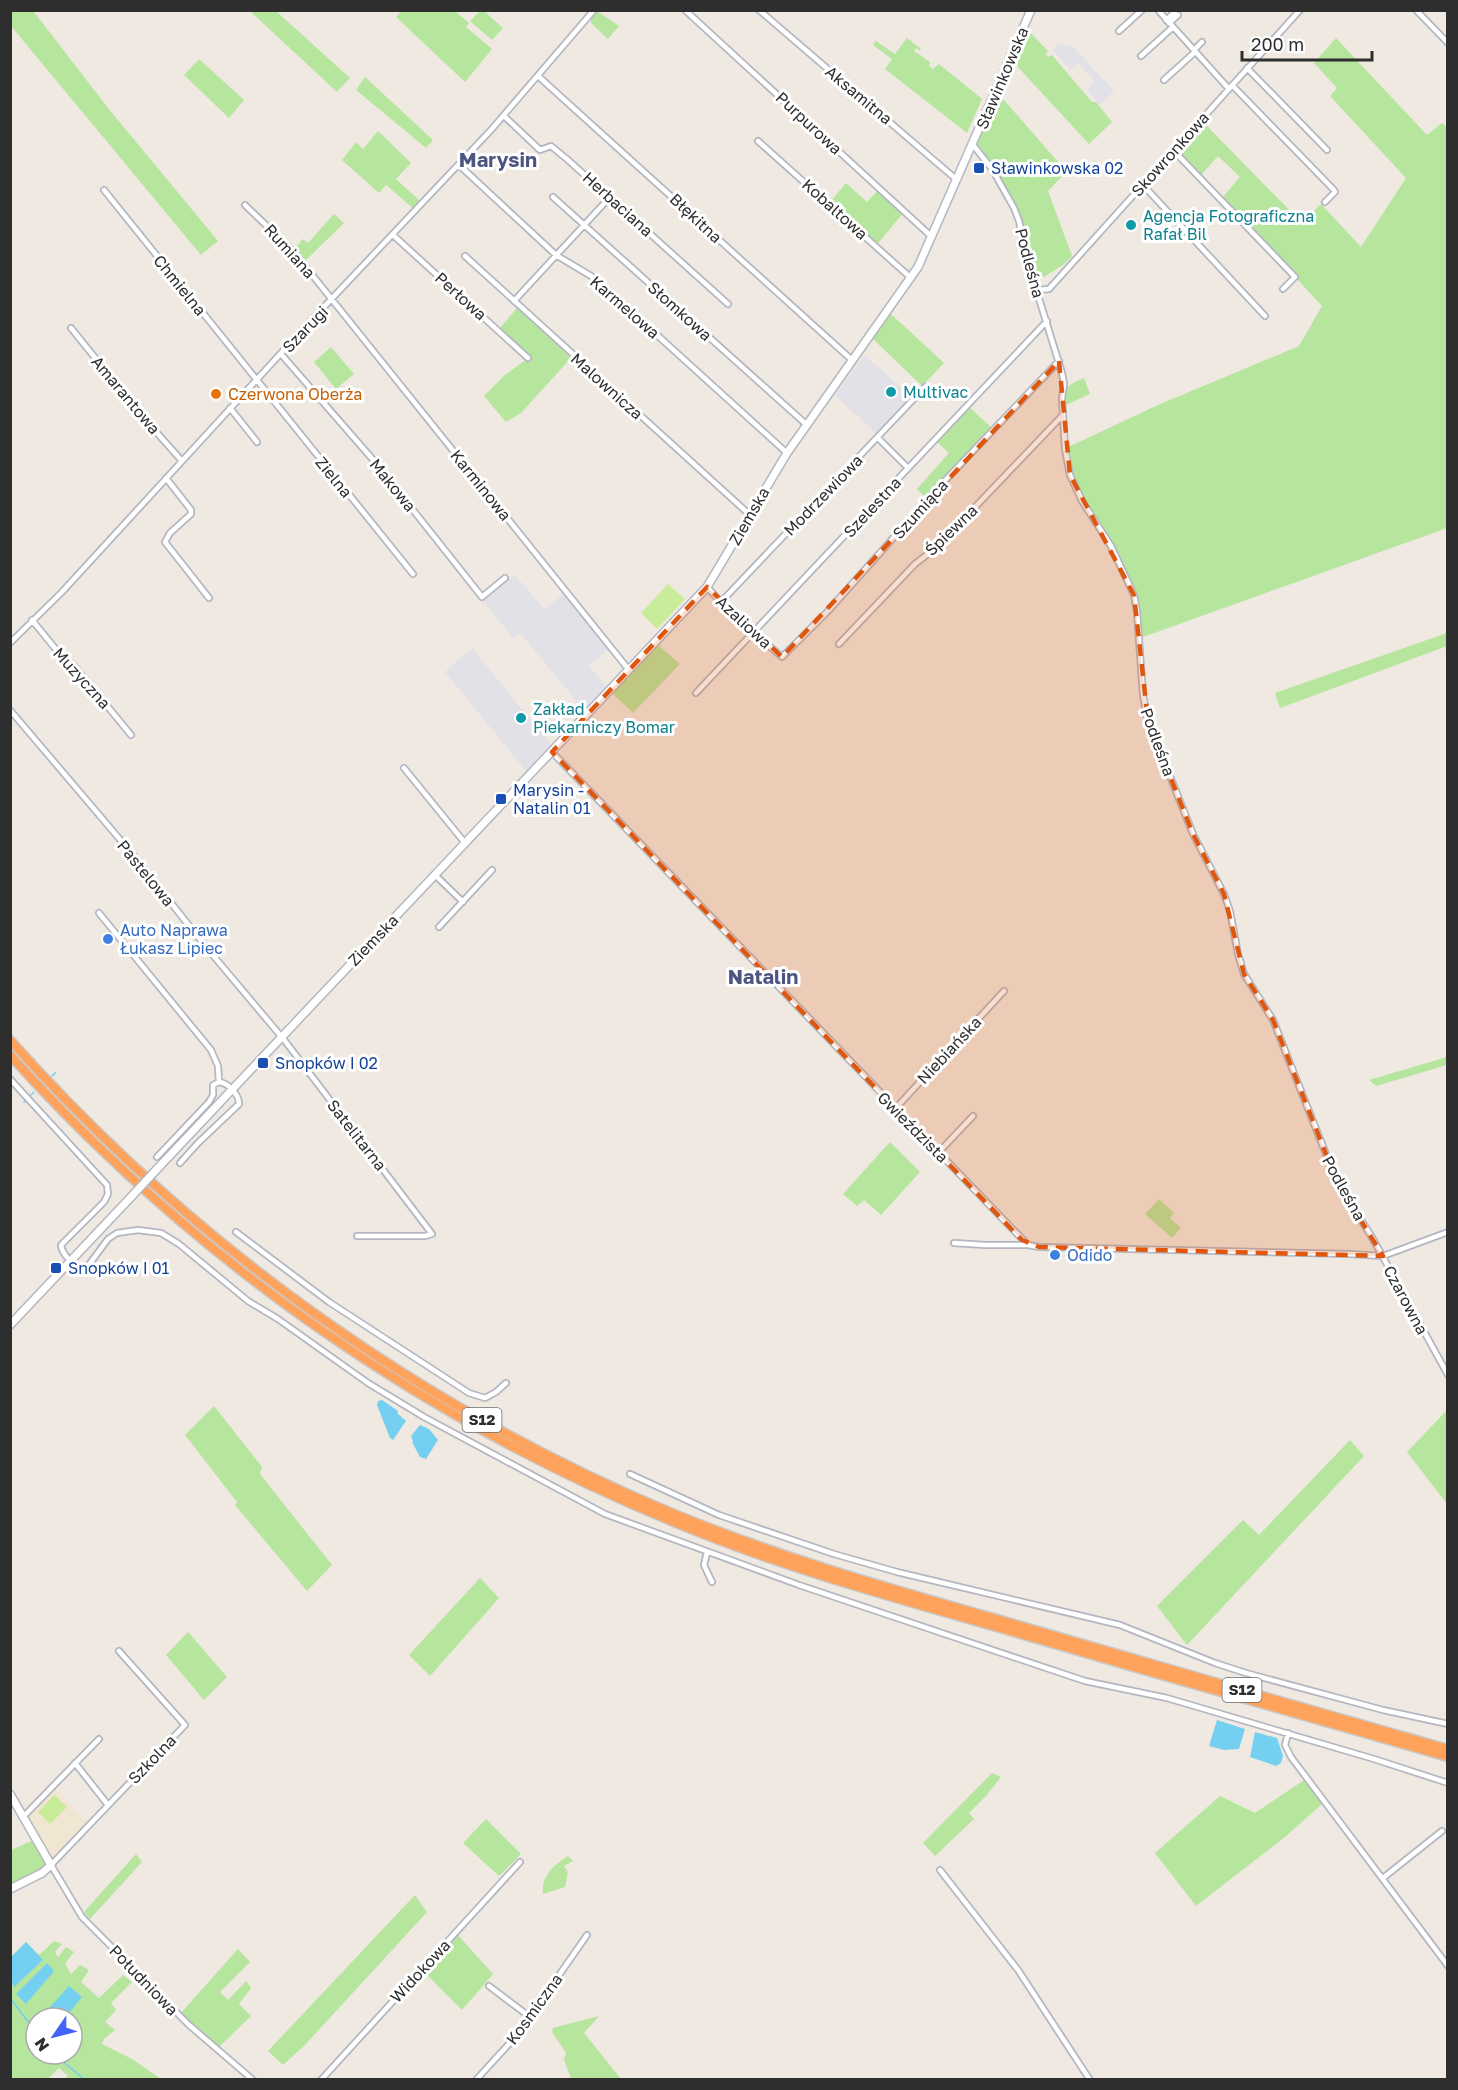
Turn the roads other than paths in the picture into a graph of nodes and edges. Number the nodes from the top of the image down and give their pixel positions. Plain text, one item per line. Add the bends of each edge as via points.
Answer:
1 (594, 10) edge
2 (685, 10) edge
3 (759, 10) edge
4 (1031, 10) edge
5 (1142, 10) edge
6 (1158, 10) edge
7 (1300, 10) edge
8 (1416, 10) edge
9 (1176, 14) dead end
10 (1170, 23) junction
11 (1119, 31) dead end
12 (1202, 42) dead end
13 (1448, 43) edge
14 (1194, 51) junction
15 (1141, 56) dead end
16 (1247, 68) junction
17 (538, 76) junction
18 (1164, 80) dead end
19 (1230, 87) junction
20 (504, 116) junction
21 (758, 141) dead end
22 (973, 145) junction
23 (1173, 150) junction
24 (1327, 150) dead end
25 (459, 165) junction
26 (957, 180) junction
27 (1142, 184) junction
28 (104, 190) dead end
29 (610, 196) junction
30 (553, 197) dead end
31 (1325, 202) dead end
32 (245, 205) dead end
33 (584, 225) junction
34 (393, 235) junction
35 (932, 237) junction
36 (556, 255) junction
37 (465, 256) dead end
38 (911, 278) junction
39 (1049, 289) junction
40 (1283, 289) dead end
41 (1037, 290) junction
42 (331, 301) junction
43 (514, 301) junction
44 (1041, 302) junction
45 (728, 304) dead end
46 (1265, 316) dead end
47 (1047, 321) junction
48 (71, 328) dead end
49 (281, 354) junction
50 (528, 358) dead end
51 (853, 360) junction
52 (1059, 361) junction
53 (256, 380) junction
54 (925, 387) dead end
55 (230, 408) junction
56 (1062, 416) junction
57 (807, 425) junction
58 (878, 438) junction
59 (257, 442) dead end
60 (787, 453) junction
61 (182, 461) junction
62 (908, 468) junction
63 (166, 478) junction
64 (750, 515) junction
65 (412, 574) dead end
66 (505, 578) dead end
67 (707, 587) junction
68 (209, 598) dead end
69 (721, 602) junction
70 (32, 620) junction
71 (754, 632) junction
72 (10, 643) edge
73 (839, 644) dead end
74 (782, 657) joint
75 (629, 671) junction
76 (696, 693) dead end
77 (10, 710) edge
78 (131, 735) dead end
79 (552, 752) junction
80 (404, 768) dead end
81 (465, 843) junction
82 (492, 870) dead end
83 (435, 875) junction
84 (463, 902) junction
85 (99, 912) dead end
86 (439, 927) dead end
87 (1004, 991) dead end
88 (281, 1037) junction
89 (10, 1040) edge
90 (10, 1055) edge
91 (10, 1079) edge
92 (219, 1082) junction
93 (231, 1089) junction
94 (895, 1109) junction
95 (972, 1116) dead end
96 (938, 1153) junction
97 (156, 1157) dead end
98 (180, 1163) dead end
99 (236, 1232) dead end
100 (1448, 1232) edge
101 (357, 1236) dead end
102 (954, 1243) dead end
103 (1028, 1245) junction
104 (1383, 1256) junction
105 (71, 1260) junction
106 (10, 1325) edge
107 (1448, 1375) edge
108 (506, 1383) dead end
109 (630, 1474) dead end
110 (707, 1552) junction
111 (712, 1582) dead end
112 (1047, 1638) junction
113 (119, 1651) dead end
114 (1138, 1664) junction
115 (1448, 1724) edge
116 (1287, 1733) junction
117 (99, 1738) dead end
118 (1448, 1749) edge
119 (1448, 1757) edge
120 (75, 1763) junction
121 (1448, 1783) edge
122 (10, 1794) edge
123 (108, 1805) junction
124 (23, 1817) junction
125 (1442, 1831) dead end
126 (520, 1862) dead end
127 (51, 1865) junction
128 (940, 1870) dead end
129 (1383, 1878) junction
130 (10, 1889) edge
131 (586, 1935) dead end
132 (1448, 1966) edge
133 (489, 1986) dead end
134 (530, 2017) junction
135 (253, 2079) edge
136 (321, 2079) edge
137 (476, 2079) edge
138 (1090, 2079) edge

1 - 17 street, Szarugi
2 - 35 street, Purpurowa
3 - 26 street, Aksamitna
4 - 22 street, Sławinkowska
5 - 11 street
6 - 10 street
7 - 16 street, Skowronkowa
8 - 13 street
9 - 10 street
10 - 14 street
10 - 15 street
12 - 14 street
14 - 18 street
14 - 19 street
16 - 19 street, Skowronkowa
16 - 24 street
17 - 20 street, Szarugi
17 - 51 street, Błękitna
19 - 23 street, Skowronkowa
19 - 31 street via 1334,189
20 - 25 street, Szarugi
20 - 29 street, Herbaciana via 540,150 551,146
21 - 38 street, Kobaltowa
22 - 26 street, Ziemska
22 - 41 street, Podleśna via 1014,208
23 - 27 street, Skowronkowa
23 - 40 street via 1294,277
25 - 34 street, Szarugi
25 - 36 street, Karmelowa
26 - 35 street, Ziemska
27 - 39 street, Skowronkowa
27 - 46 street
28 - 53 street, Chmielna
29 - 33 street
29 - 45 street, Herbaciana
30 - 33 street, Słomkowa
32 - 42 street, Rumiana via 286,243
33 - 36 street
33 - 57 street, Słomkowa
34 - 42 street, Szarugi
34 - 50 street, Perłowa
35 - 38 street, Ziemska
36 - 43 street
36 - 60 street, Karmelowa via 591,276
37 - 43 street, Malownicza
38 - 51 street, Ziemska
39 - 41 street
39 - 44 street, Skowronkowa
41 - 44 street, Podleśna
42 - 49 street, Szarugi
42 - 75 street, Karminowa
43 - 64 street, Malownicza
44 - 47 street, Podleśna
47 - 52 street, Podleśna
47 - 62 street, Szelestna
48 - 61 street, Amarantowa
49 - 53 street, Szarugi
49 - 66 street, Makowa via 375,462 482,597
51 - 57 street, Ziemska
52 - 56 street, Podleśna via 1064,384
52 - 74 street, Szumiąca
53 - 55 street, Szarugi
53 - 65 street, Zielna
54 - 58 street, Modrzewiowa
55 - 59 street
55 - 61 street, Szarugi
56 - 73 street, Śpiewna
56 - 104 street, Podleśna via 1070,475 1134,595 1148,721 1193,834 1224,894 1244,974 1273,1020 1337,1182
57 - 60 street, Ziemska
58 - 62 street
58 - 69 street, Modrzewiowa
60 - 64 street, Ziemska
61 - 63 street, Szarugi
62 - 71 street, Szelestna
63 - 68 street via 191,510 167,536 166,544
63 - 70 street, Szarugi
64 - 67 street, Ziemska
67 - 69 street, Azaliowa
67 - 75 street, Ziemska
69 - 71 street, Azaliowa
70 - 72 street, Szarugi
70 - 78 street, Muzyczna
71 - 74 street, Azaliowa
71 - 76 street, Szelestna
75 - 79 street, Ziemska
77 - 88 street, Pastelowa
79 - 81 street, Ziemska
79 - 94 street, Gwieździsta
80 - 81 street
81 - 83 street, Ziemska
82 - 84 street
83 - 84 street
83 - 88 street, Ziemska
84 - 86 street
85 - 92 street via 211,1050
87 - 94 street, Niebiańska
88 - 93 street, Ziemska
88 - 101 street, Satelitarna via 432,1234
89 - 112 highway, S12 via 112,1146 222,1243 339,1331 468,1413 585,1474 715,1530 822,1568
90 - 112 highway, S12 via 120,1167 218,1252 353,1352 454,1415 588,1485 727,1543 826,1577
91 - 105 street via 107,1185 104,1202 63,1242 62,1251
92 - 93 street
92 - 97 street via 213,1085 209,1102
93 - 98 street via 239,1104
93 - 105 street, Ziemska, bridge
94 - 96 street, Gwieździsta
95 - 96 street
96 - 103 street, Gwieździsta
99 - 108 street via 329,1302 469,1393 485,1398
100 - 104 street
102 - 103 street
103 - 104 street
104 - 107 street, Czarowna
105 - 106 street, Ziemska
105 - 110 street via 80,1268 86,1267 108,1239 122,1232 147,1230 165,1235 248,1301 424,1417 605,1515
109 - 115 street via 713,1512 834,1554 1120,1625 1246,1673
110 - 111 street via 705,1571
110 - 116 street via 1085,1681 1167,1698
112 - 114 highway, S12
113 - 123 street, Szkolna via 185,1725
114 - 118 highway, S12
114 - 119 highway, S12
116 - 121 street
116 - 129 street via 1285,1745 1291,1757
117 - 120 street
120 - 123 street
120 - 124 street
122 - 124 street
123 - 127 street, Szkolna
124 - 127 street
125 - 129 street
126 - 136 street, Widokowa
127 - 130 street
127 - 135 street, Południowa via 82,1917 180,2018
128 - 138 street via 998,1942
129 - 132 street
131 - 134 street, Kosmiczna
133 - 134 street
134 - 137 street, Kosmiczna

